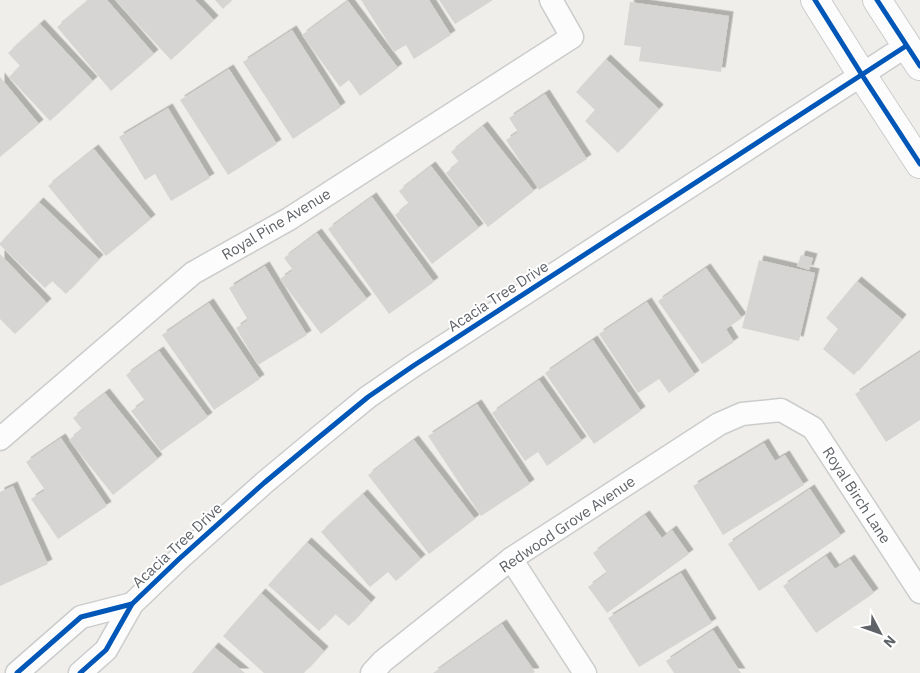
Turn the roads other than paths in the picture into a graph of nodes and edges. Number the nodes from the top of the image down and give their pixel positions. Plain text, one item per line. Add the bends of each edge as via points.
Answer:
1 (551, 0) edge
2 (815, 0) edge
3 (877, 0) edge
4 (913, 56) edge
5 (862, 75) junction
6 (920, 164) edge
7 (781, 410) joint
8 (0, 439) edge
9 (512, 559) junction
10 (920, 592) edge
11 (132, 604) junction
12 (17, 673) edge
13 (80, 673) edge
14 (372, 673) edge
15 (585, 673) edge

1 - 8 street, Royal Pine Avenue via 572,37 289,218 193,273
2 - 5 street
3 - 4 street
4 - 5 street, Acacia Tree Drive
5 - 6 street
5 - 11 street, Acacia Tree Drive via 368,397 264,483
7 - 9 street, Redwood Grove Avenue via 742,414 719,424
7 - 10 street, Royal Birch Lane via 813,428
9 - 14 street, Redwood Grove Avenue
9 - 15 street
11 - 12 street, Acacia Tree Drive via 81,617
11 - 13 street, Acacia Tree Drive via 106,650

